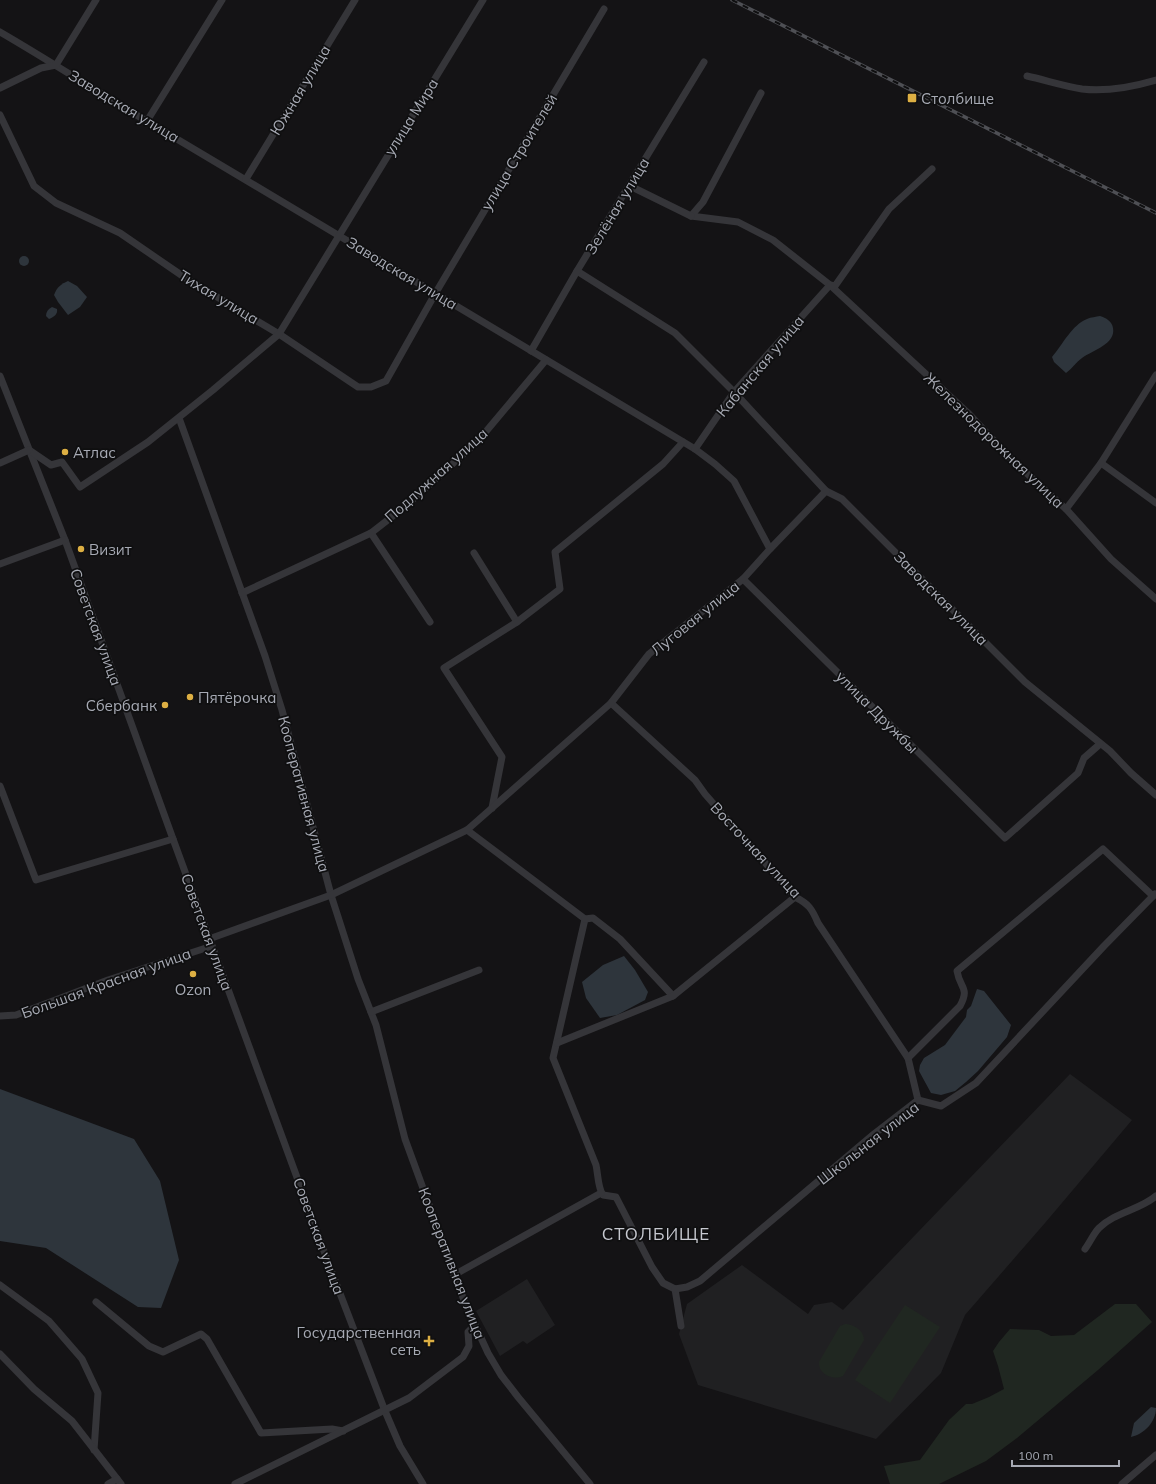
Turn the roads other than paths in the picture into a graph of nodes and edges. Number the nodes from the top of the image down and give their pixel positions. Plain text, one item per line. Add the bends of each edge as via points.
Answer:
1 (96, 0) edge
2 (222, 0) edge
3 (355, 0) edge
4 (483, 0) edge
5 (604, 9) dead end
6 (0, 32) edge
7 (704, 62) dead end
8 (56, 65) junction
9 (1027, 76) dead end
10 (1156, 80) edge
11 (0, 88) edge
12 (761, 93) dead end
13 (0, 115) edge
14 (148, 122) junction
15 (932, 169) dead end
16 (246, 179) junction
17 (630, 186) junction
18 (691, 216) junction
19 (338, 235) junction
20 (577, 271) junction
21 (830, 285) junction
22 (435, 294) junction
23 (279, 334) junction
24 (531, 351) junction
25 (546, 360) junction
26 (1156, 375) edge
27 (0, 376) edge
28 (734, 392) junction
29 (179, 418) junction
30 (683, 442) junction
31 (695, 449) junction
32 (29, 450) junction
33 (0, 463) edge
34 (1101, 463) junction
35 (826, 491) junction
36 (1156, 503) edge
37 (1066, 509) junction
38 (372, 533) junction
39 (65, 540) junction
40 (770, 549) junction
41 (474, 553) dead end
42 (0, 564) edge
43 (743, 579) junction
44 (242, 592) junction
45 (1156, 599) edge
46 (430, 622) dead end
47 (517, 622) junction
48 (611, 703) junction
49 (1100, 744) junction
50 (0, 786) edge
51 (1156, 795) edge
52 (492, 808) junction
53 (467, 830) junction
54 (173, 839) junction
55 (331, 895) junction
56 (1154, 895) edge
57 (795, 897) junction
58 (585, 919) junction
59 (211, 942) junction
60 (479, 970) dead end
61 (673, 996) junction
62 (371, 1012) junction
63 (0, 1016) edge
64 (557, 1043) junction
65 (908, 1058) junction
66 (918, 1100) junction
67 (601, 1193) junction
68 (1156, 1196) edge
69 (1086, 1248) dead end
70 (454, 1275) junction
71 (0, 1285) edge
72 (675, 1289) junction
73 (96, 1302) dead end
74 (475, 1325) junction
75 (681, 1326) dead end
76 (0, 1354) edge
77 (385, 1411) junction
78 (343, 1431) junction
79 (94, 1450) junction
80 (1156, 1455) edge
81 (119, 1482) edge
82 (108, 1484) edge
83 (234, 1484) edge
84 (423, 1484) edge
85 (590, 1484) edge
86 (1122, 1484) edge

1 - 8 street
2 - 14 street
3 - 16 street, Южная улица
4 - 19 street, улица Мира
5 - 22 street, улица Строителей
6 - 8 street, Заводская улица
7 - 17 street, Зелёная улица
8 - 11 street via 40,68
8 - 14 street, Заводская улица
9 - 10 street via 1082,89 1126,88
12 - 18 street via 703,202
13 - 23 street, Тихая улица via 34,186 56,203 120,233 187,279
14 - 16 street, Заводская улица
15 - 21 street, Кабанская улица via 889,210 835,286
16 - 19 street, Заводская улица
17 - 18 street
17 - 20 street, Зелёная улица
18 - 21 street via 738,222 773,240
19 - 22 street, Заводская улица
19 - 23 street
20 - 24 street, Зелёная улица
20 - 28 street, Заводская улица via 675,333
21 - 28 street, Кабанская улица
21 - 37 street, Железнодорожная улица via 968,413 1010,458
22 - 23 street, Тихая улица via 386,381 372,387 358,387
22 - 24 street, Заводская улица
23 - 29 street
24 - 25 street, Заводская улица
25 - 30 street, Заводская улица
25 - 38 street, Подлужная улица via 478,441
26 - 34 street
27 - 32 street, Советская улица
28 - 31 street, Кабанская улица
28 - 35 street, Заводская улица
29 - 32 street via 147,443 80,487 62,462 50,465
29 - 44 street, Кооперативная улица
30 - 31 street, Заводская улица
30 - 47 street via 663,464 555,552 560,589
31 - 40 street, Заводская улица via 734,481
32 - 33 street
32 - 39 street, Советская улица
34 - 36 street
34 - 37 street
35 - 40 street, Луговая улица
35 - 49 street, Заводская улица via 842,499 1025,682
37 - 45 street, Железнодорожная улица via 1111,559
38 - 44 street, Подлужная улица
38 - 46 street, Подлужная улица
39 - 42 street
39 - 54 street, Советская улица
40 - 43 street, Луговая улица
41 - 47 street
43 - 48 street, Луговая улица via 649,654
43 - 49 street, улица Дружбы via 1005,838 1078,773 1084,758
44 - 55 street, Кооперативная улица via 282,710
47 - 52 street via 444,668 502,757
48 - 52 street, Луговая улица
48 - 57 street, Восточная улица via 695,780
49 - 51 street, Заводская улица
50 - 54 street via 36,880
52 - 53 street, Большая Красная улица
53 - 55 street, Большая Красная улица
53 - 58 street
54 - 59 street, Советская улица
55 - 59 street, Большая Красная улица
55 - 62 street, Кооперативная улица
56 - 65 street, Школьная улица via 1103,849 957,971 965,996 960,1006
56 - 66 street, Школьная улица via 976,1083 941,1106
57 - 61 street
57 - 65 street, Восточная улица via 812,909 818,923
58 - 61 street via 593,918 620,939
58 - 64 street
59 - 63 street, Большая Красная улица via 16,1015
59 - 77 street, Советская улица
60 - 62 street
61 - 64 street
62 - 70 street, Кооперативная улица via 405,1139
64 - 67 street via 553,1058 596,1165
65 - 66 street, Восточная улица
66 - 72 street, Школьная улица via 700,1281
67 - 70 street
67 - 72 street via 616,1197 652,1267 663,1283
68 - 69 street via 1099,1228
70 - 74 street, Кооперативная улица
71 - 79 street via 50,1322 82,1360 98,1393
72 - 75 street
73 - 78 street via 148,1346 163,1352 201,1334 207,1339 261,1433 332,1429
74 - 77 street via 468,1332 469,1346 463,1356 409,1398
74 - 85 street, Кооперативная улица via 501,1374
76 - 79 street via 72,1421
77 - 78 street
77 - 84 street, Советская улица via 400,1446
78 - 83 street
79 - 81 street
80 - 86 street
81 - 82 street

